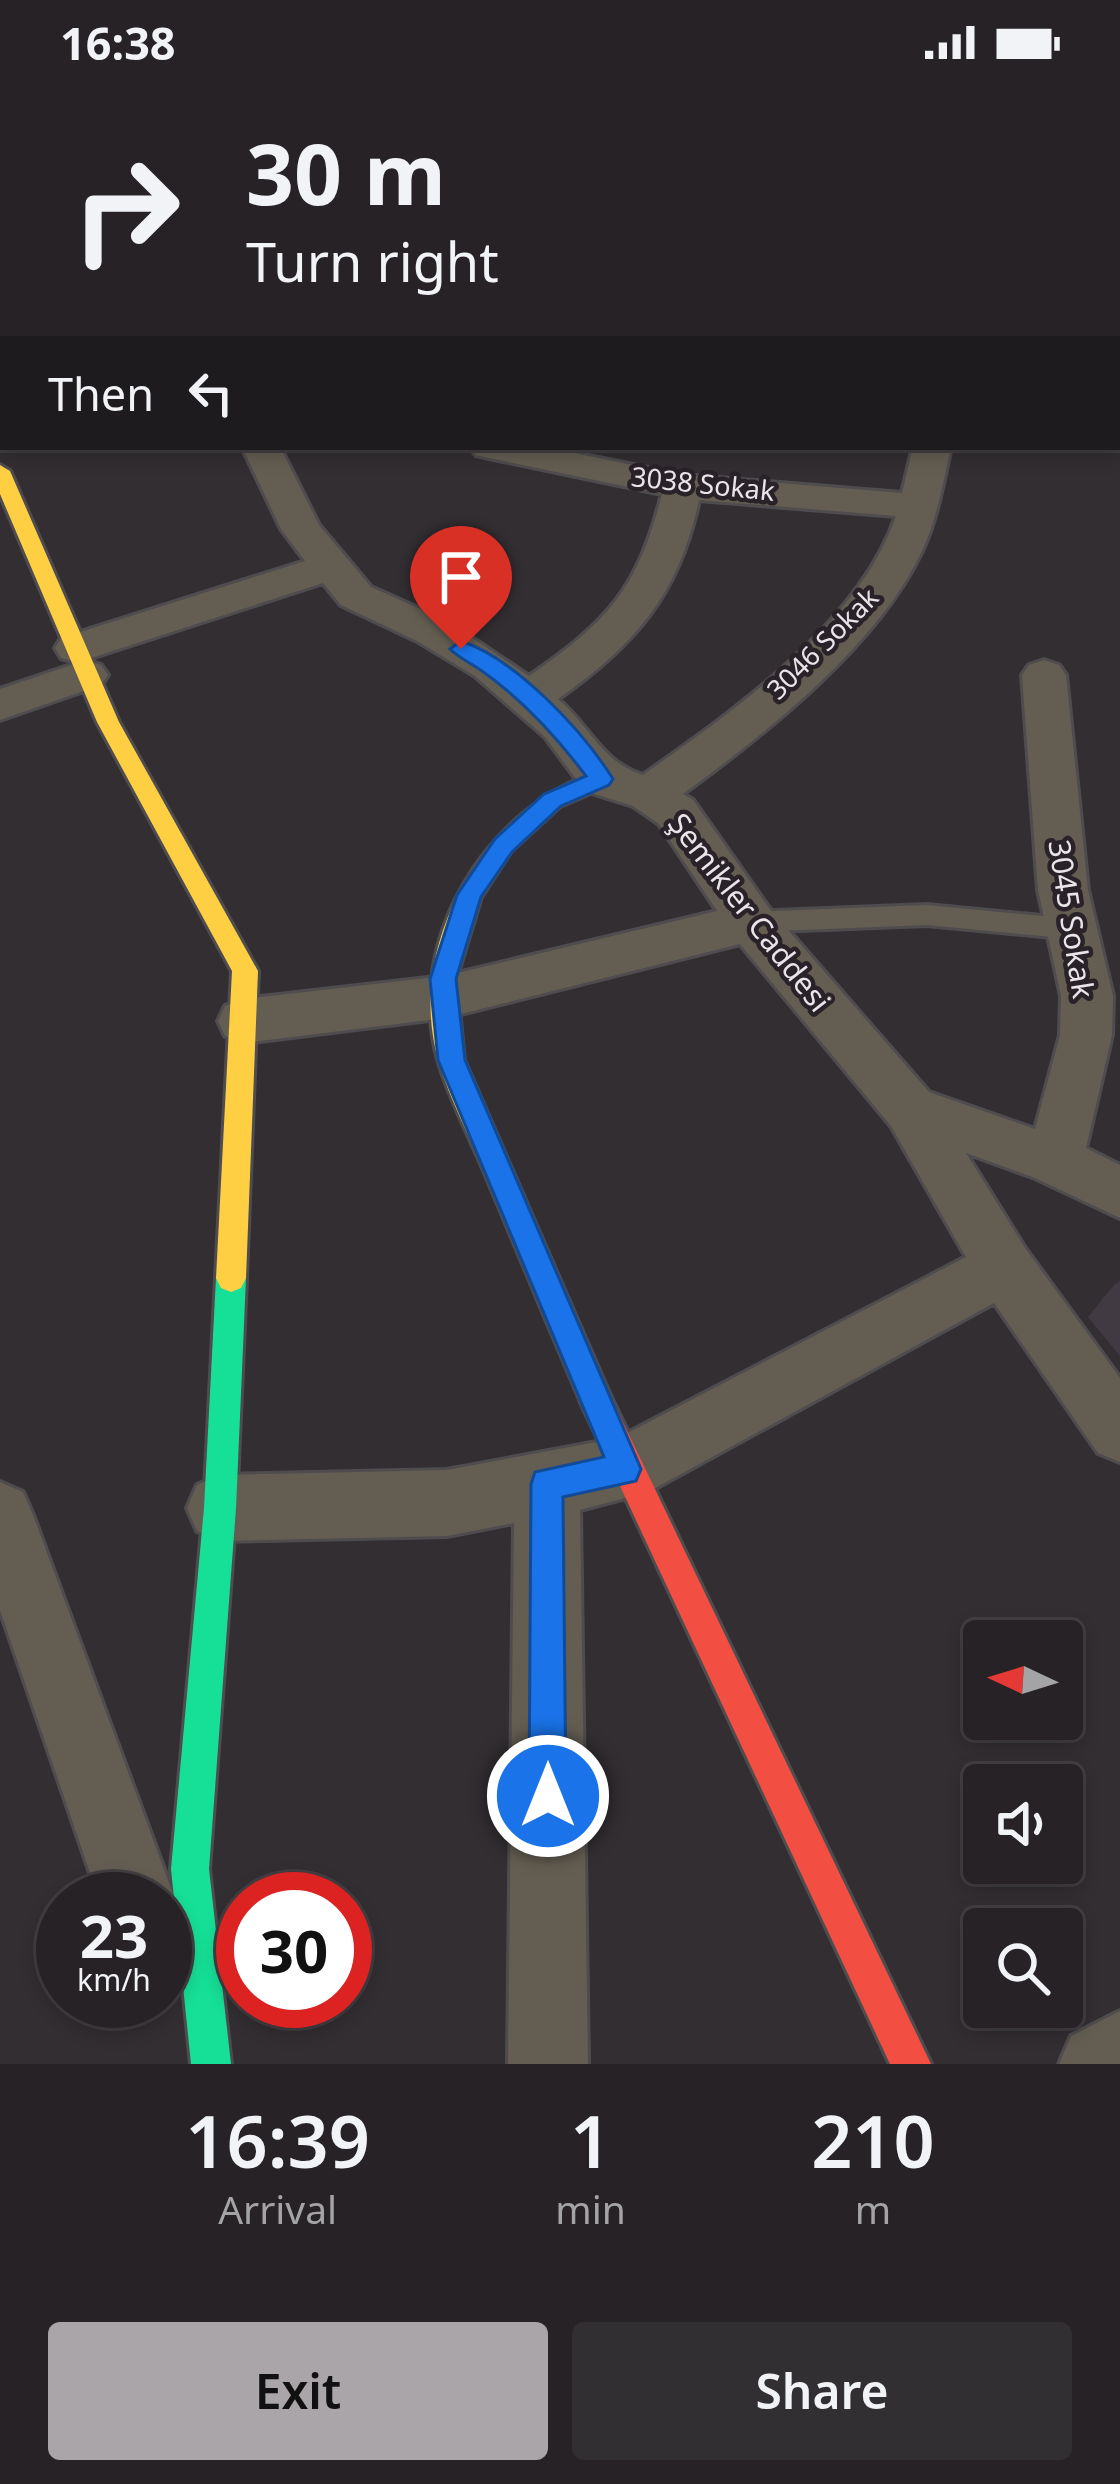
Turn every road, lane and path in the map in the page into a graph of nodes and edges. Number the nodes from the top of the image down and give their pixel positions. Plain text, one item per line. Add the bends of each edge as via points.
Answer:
1 (263, 450) edge
2 (504, 450) edge
3 (931, 450) edge
4 (0, 471) edge
5 (683, 487) junction
6 (918, 506) junction
7 (329, 567) junction
8 (81, 662) junction
9 (1044, 674) dead end
10 (529, 697) junction
11 (0, 705) edge
12 (601, 779) junction
13 (650, 794) junction
14 (751, 922) junction
15 (1072, 929) junction
16 (445, 998) junction
17 (244, 1021) junction
18 (910, 1109) junction
19 (1055, 1160) junction
20 (1120, 1193) edge
21 (1004, 1267) junction
22 (1120, 1431) edge
23 (625, 1469) junction
24 (547, 1484) junction
25 (220, 1508) junction
26 (0, 1515) edge
27 (127, 1872) edge
28 (191, 2028) edge
29 (1120, 2051) edge
30 (207, 2064) edge
31 (548, 2064) edge
32 (911, 2064) edge
33 (1100, 2064) edge

1 - 7 street
2 - 5 street, 3038 Sokak
3 - 6 street, 3046 Sokak
4 - 8 street
5 - 6 street, 3038 Sokak
5 - 10 street via 662,564 628,620
6 - 13 street, 3046 Sokak via 888,575 825,646 710,752
7 - 8 street
7 - 10 street via 356,596 432,631
8 - 11 street
8 - 17 street via 245,971
9 - 15 street, 3045 Sokak
10 - 12 street
12 - 13 street, Şemikler Caddesi
12 - 16 street via 552,800 503,845 470,895 443,979
13 - 14 street, Şemikler Caddesi via 676,812
14 - 15 lane via 927,915
14 - 16 street
14 - 18 street, Şemikler Caddesi
15 - 19 street, 3045 Sokak via 1087,996 1086,1035
16 - 17 street
16 - 23 street via 451,1060
17 - 25 street
18 - 19 street
18 - 21 street, Şemikler Caddesi
19 - 20 street
21 - 22 street, Şemikler Caddesi
21 - 23 street
23 - 24 street
23 - 32 street
24 - 25 street via 447,1503
24 - 31 street
25 - 30 street via 190,1869
26 - 27 street
28 - 30 street
29 - 33 street

